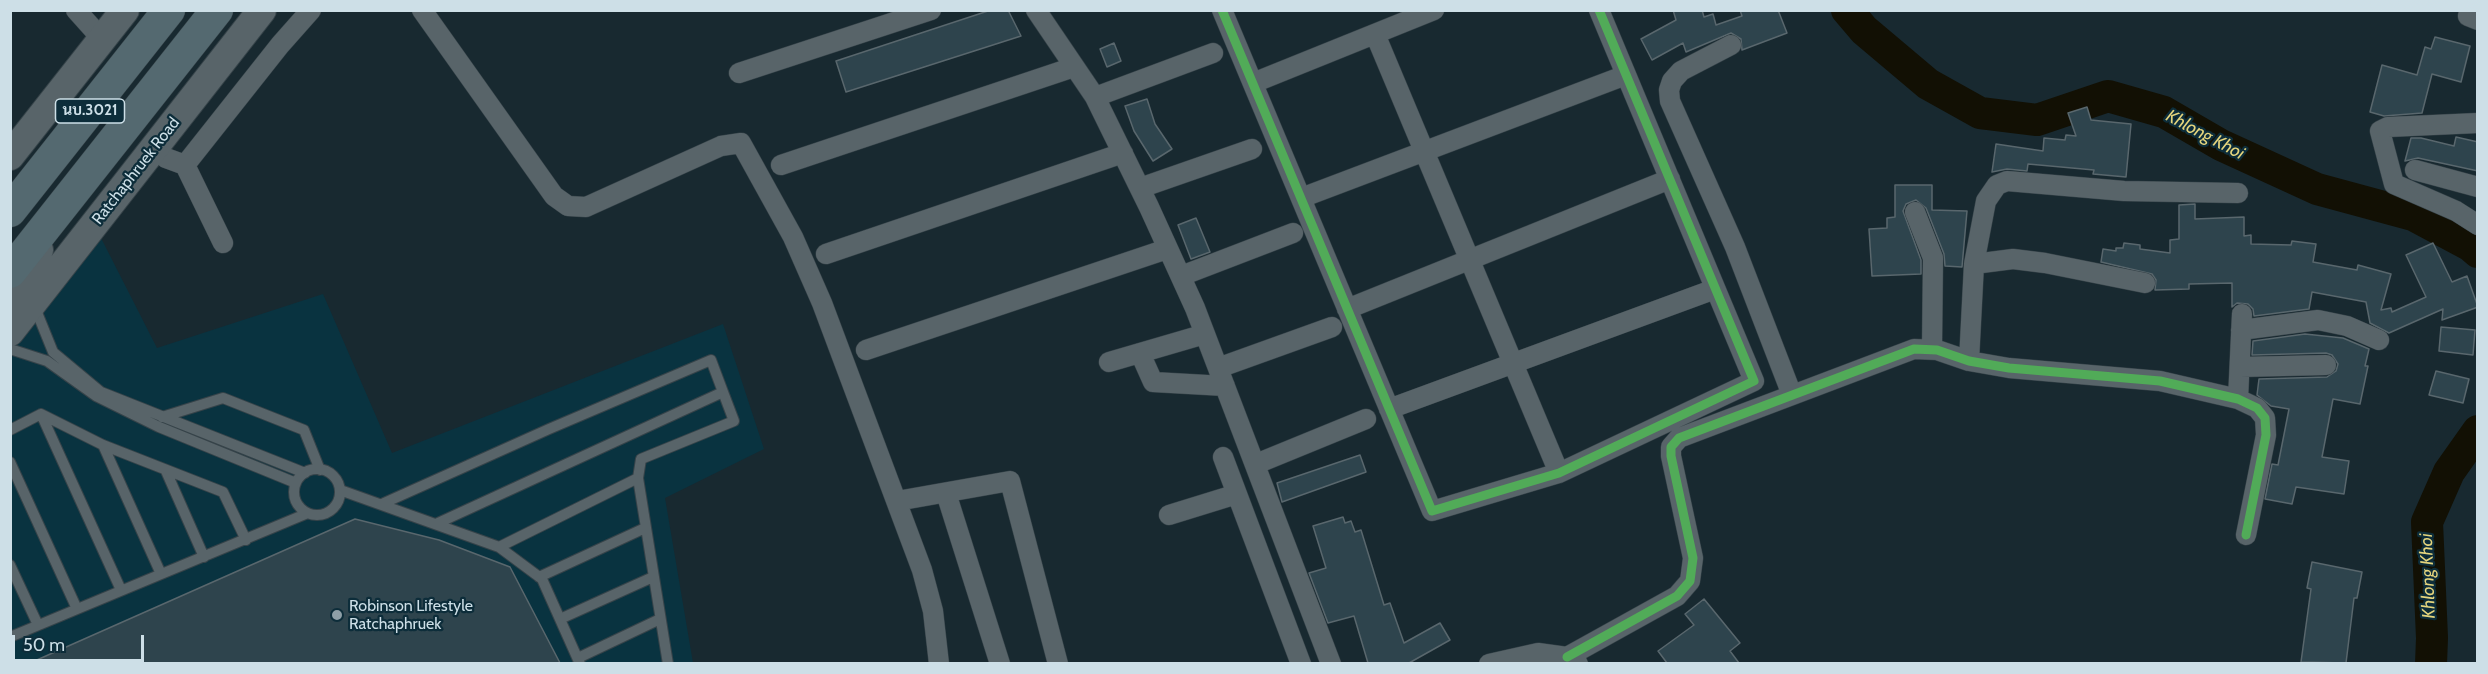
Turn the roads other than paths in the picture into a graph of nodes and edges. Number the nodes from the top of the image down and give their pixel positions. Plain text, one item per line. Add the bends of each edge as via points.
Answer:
1 (76, 10) edge
2 (125, 10) edge
3 (159, 10) edge
4 (170, 10) edge
5 (217, 10) edge
6 (262, 10) edge
7 (311, 10) edge
8 (422, 10) edge
9 (931, 10) edge
10 (1222, 10) edge
11 (1434, 10) edge
12 (1599, 10) edge
13 (1043, 12) edge
14 (1375, 34) junction
15 (102, 39) junction
16 (1731, 45) dead end
17 (1213, 53) dead end
18 (1074, 67) junction
19 (739, 73) dead end
20 (1626, 75) junction
21 (1253, 83) junction
22 (68, 84) junction
23 (1095, 97) junction
24 (2478, 123) edge
25 (155, 148) junction
26 (1252, 149) dead end
27 (1424, 152) junction
28 (1124, 153) junction
29 (10, 156) edge
30 (185, 165) junction
31 (781, 165) dead end
32 (2415, 170) dead end
33 (1670, 179) junction
34 (1140, 188) junction
35 (2478, 188) edge
36 (2238, 193) dead end
37 (68, 198) junction
38 (1301, 198) junction
39 (10, 211) edge
40 (1915, 212) dead end
41 (2478, 225) edge
42 (1293, 233) dead end
43 (223, 243) dead end
44 (1167, 249) junction
45 (826, 254) dead end
46 (1470, 260) junction
47 (1974, 264) junction
48 (10, 272) edge
49 (1181, 276) junction
50 (2145, 283) dead end
51 (1715, 289) junction
52 (22, 302) edge
53 (1347, 309) junction
54 (1332, 327) dead end
55 (10, 332) edge
56 (1205, 334) junction
57 (2379, 340) dead end
58 (10, 349) edge
59 (1932, 349) junction
60 (866, 350) dead end
61 (1140, 353) junction
62 (1969, 361) junction
63 (1109, 362) dead end
64 (1513, 363) junction
65 (2240, 366) junction
66 (2326, 366) dead end
67 (1222, 377) junction
68 (723, 392) junction
69 (1792, 395) junction
70 (2238, 399) junction
71 (1389, 409) junction
72 (41, 414) junction
73 (162, 417) junction
74 (1366, 419) dead end
75 (10, 430) edge
76 (103, 445) junction
77 (1223, 457) dead end
78 (10, 462) edge
79 (1256, 464) junction
80 (320, 470) junction
81 (166, 471) junction
82 (305, 473) junction
83 (1559, 473) junction
84 (638, 478) junction
85 (296, 483) junction
86 (340, 490) junction
87 (946, 493) junction
88 (1237, 494) junction
89 (897, 501) junction
90 (384, 503) junction
91 (308, 513) junction
92 (1169, 515) dead end
93 (438, 523) junction
94 (645, 528) junction
95 (2246, 536) dead end
96 (246, 540) junction
97 (499, 547) junction
98 (204, 557) junction
99 (10, 565) edge
100 (161, 574) junction
101 (539, 577) junction
102 (653, 577) junction
103 (121, 590) junction
104 (77, 609) junction
105 (560, 619) junction
106 (660, 619) junction
107 (38, 625) junction
108 (10, 637) edge
109 (1573, 660) edge
110 (579, 661) edge
111 (668, 663) edge
112 (939, 663) edge
113 (1000, 663) edge
114 (1058, 663) edge
115 (1301, 663) edge
116 (1331, 663) edge
117 (1489, 663) edge

1 - 15 street
2 - 15 main road, นบ.3021
3 - 22 main road
4 - 39 main road, นบ.3021
5 - 37 main road, นบ.3021
6 - 25 main road, Ratchaphruek Road
7 - 30 street
8 - 89 street via 554,196 568,206 586,207 721,146 741,143 793,237 822,303
9 - 19 street
10 - 21 street
11 - 14 street
12 - 20 street
13 - 18 street
14 - 21 street
14 - 27 street
15 - 22 main road, นบ.3021
16 - 69 street via 1681,71 1672,81 1670,101 1735,247
17 - 23 street
18 - 23 street
18 - 31 street
20 - 27 street
20 - 33 street
21 - 38 street
22 - 29 main road, นบ.3021
23 - 28 street
24 - 41 street via 2388,127 2380,131 2394,184
25 - 30 street via 166,158
25 - 52 main road, Ratchaphruek Road
26 - 34 street
27 - 38 street
27 - 46 street
28 - 34 street
28 - 45 street
30 - 43 street
32 - 35 street
33 - 46 street
33 - 51 street
34 - 44 street
36 - 47 street via 2124,191 2007,181 1997,184 1986,201
37 - 48 main road, นบ.3021
37 - 52 main road
38 - 53 street
40 - 59 street via 1933,258
42 - 49 street
44 - 49 street
44 - 60 street
46 - 53 street
46 - 64 street
47 - 50 street via 2013,259
47 - 62 street
49 - 56 street
51 - 64 street
51 - 83 street via 1754,381
52 - 55 main road, Ratchaphruek Road
52 - 73 lane via 53,352 101,392
53 - 71 street
54 - 67 street
56 - 61 street
56 - 67 street
57 - 65 street via 2347,326 2318,320 2242,322
58 - 85 lane via 47,361 96,396 159,427
59 - 62 street
59 - 69 street via 1914,349
61 - 63 street
61 - 67 street via 1153,382
62 - 70 street via 2043,372 2160,381
64 - 71 street
64 - 83 street
65 - 66 street
65 - 70 street
67 - 79 street
68 - 84 lane via 734,421 641,459
68 - 90 lane via 711,360
68 - 93 lane
69 - 109 street via 1679,438 1671,447 1693,558 1690,581 1677,596
70 - 95 street via 2257,408 2265,418 2266,435
71 - 83 street via 1432,511
72 - 75 lane
72 - 76 lane
72 - 103 lane
73 - 80 lane via 223,398 304,430
73 - 82 lane
74 - 79 street
76 - 81 lane
76 - 100 lane
77 - 88 street
78 - 104 lane
79 - 116 street
80 - 82 lane
80 - 86 lane via 333,476
81 - 96 lane via 223,492
81 - 98 lane
82 - 85 lane
84 - 94 lane
84 - 97 lane
85 - 91 lane via 297,503
86 - 90 lane
86 - 91 lane via 333,509 320,515
87 - 89 street
87 - 113 street
87 - 114 street via 1010,482
88 - 92 street
88 - 115 street
89 - 112 street via 933,611
90 - 93 lane
91 - 96 lane
93 - 97 lane
94 - 101 lane
94 - 102 lane
96 - 98 lane
97 - 101 lane
98 - 100 lane
99 - 107 lane
100 - 103 lane
101 - 105 lane
102 - 105 lane
102 - 106 lane
103 - 104 lane
104 - 107 lane
105 - 110 lane
106 - 110 lane
106 - 111 lane
107 - 108 lane
109 - 117 street via 1538,653

